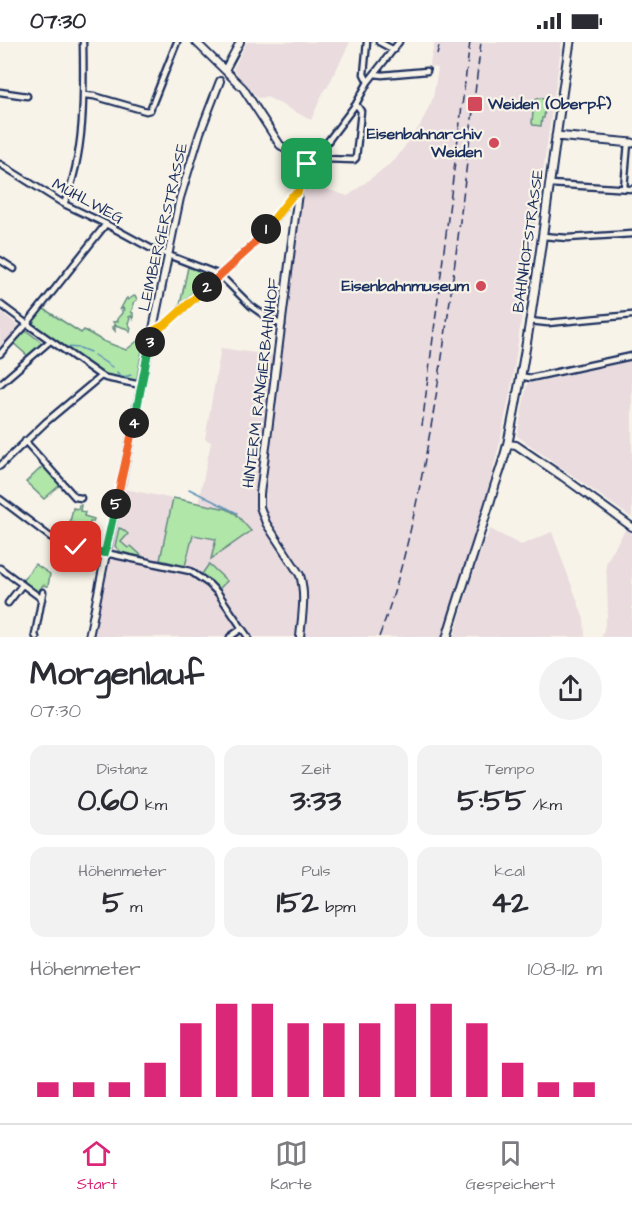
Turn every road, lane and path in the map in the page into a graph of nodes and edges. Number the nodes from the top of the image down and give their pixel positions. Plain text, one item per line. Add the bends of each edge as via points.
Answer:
1 (83, 42) edge
2 (177, 42) edge
3 (196, 42) edge
4 (240, 42) edge
5 (367, 42) edge
6 (379, 42) edge
7 (399, 42) edge
8 (570, 42) edge
9 (394, 50) junction
10 (225, 70) junction
11 (427, 71) dead end
12 (375, 74) junction
13 (220, 81) joint
14 (368, 82) junction
15 (0, 93) edge
16 (84, 95) junction
17 (27, 96) dead end
18 (356, 104) junction
19 (556, 136) junction
20 (630, 143) edge
21 (317, 155) junction
22 (0, 164) edge
23 (310, 165) junction
24 (550, 183) junction
25 (624, 188) junction
26 (632, 189) edge
27 (298, 192) junction
28 (64, 204) junction
29 (106, 224) junction
30 (632, 234) edge
31 (542, 236) junction
32 (168, 254) junction
33 (0, 260) edge
34 (14, 269) dead end
35 (220, 275) junction
36 (0, 304) edge
37 (632, 315) edge
38 (529, 321) junction
39 (27, 324) junction
40 (282, 325) junction
41 (153, 331) junction
42 (50, 341) junction
43 (0, 354) edge
44 (632, 356) edge
45 (101, 376) junction
46 (520, 376) junction
47 (0, 384) edge
48 (141, 386) junction
49 (25, 441) junction
50 (508, 444) junction
51 (0, 466) edge
52 (121, 483) joint
53 (81, 498) dead end
54 (0, 499) edge
55 (117, 500) joint
56 (632, 527) edge
57 (105, 553) junction
58 (0, 567) edge
59 (22, 585) junction
60 (43, 592) dead end
61 (42, 599) junction
62 (8, 603) dead end
63 (241, 629) junction
64 (36, 637) edge
65 (89, 637) edge
66 (230, 637) edge
67 (248, 637) edge
68 (300, 637) edge
69 (447, 637) edge

1 - 16 street
2 - 16 street via 150,110
3 - 10 street
4 - 10 street, LEIMBERGERSTRASSE
5 - 14 street via 364,74
6 - 9 street
7 - 9 street
8 - 19 main road, BAHNHOFSTRASSE
9 - 12 street
10 - 13 street, LEIMBERGERSTRASSE
10 - 23 street via 249,97 280,145
11 - 12 street
12 - 14 street
13 - 32 street, LEIMBERGERSTRASSE via 187,172
14 - 18 street
15 - 17 street
16 - 28 street via 77,154
18 - 21 street
18 - 21 street via 361,111 356,158 324,159
19 - 20 main road
19 - 24 main road, BAHNHOFSTRASSE
20 - 25 street
21 - 23 street
22 - 28 street, MÜHLWEG
23 - 27 street, HINTERM RANGIERBAHNHOF
24 - 25 street
24 - 31 main road, BAHNHOFSTRASSE
25 - 26 street
27 - 35 street via 250,248
27 - 40 street, HINTERM RANGIERBAHNHOF
28 - 29 street, MÜHLWEG
29 - 32 street, MÜHLWEG
29 - 39 street
30 - 31 street
31 - 38 main road, BAHNHOFSTRASSE
32 - 35 street, MÜHLWEG
32 - 41 street, LEIMBERGERSTRASSE
33 - 34 street
35 - 40 street via 251,306
35 - 41 street
36 - 39 street
37 - 38 street via 548,323
38 - 46 main road, BAHNHOFSTRASSE
39 - 42 street
39 - 43 street
40 - 68 street, HINTERM RANGIERBAHNHOF via 260,502 266,523 300,575
41 - 48 street, LEIMBERGERSTRASSE
42 - 45 street
42 - 47 street
44 - 46 street via 530,378
45 - 48 street
45 - 49 street
46 - 50 main road, BAHNHOFSTRASSE
48 - 52 street, LEIMBERGERSTRASSE
49 - 51 street
49 - 53 street via 75,497
50 - 56 street via 563,477
50 - 69 main road, BAHNHOFSTRASSE
52 - 55 street, LEIMBERGERSTRASSE
54 - 57 street via 58,542
55 - 57 street, LEIMBERGERSTRASSE
57 - 63 street via 199,576 218,594
57 - 65 street, LEIMBERGERSTRASSE
58 - 59 street
59 - 61 street
59 - 62 street
60 - 61 street
61 - 64 street
63 - 66 street
63 - 67 street

